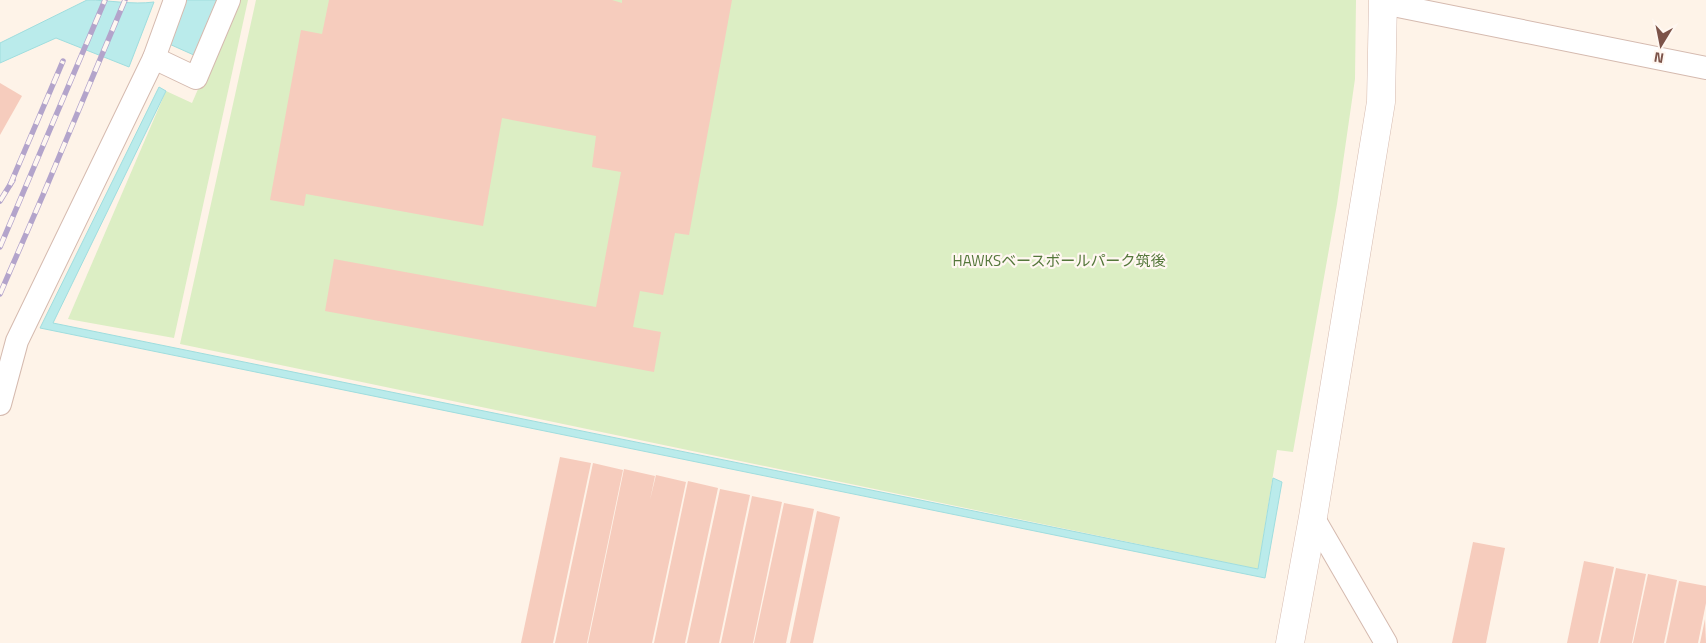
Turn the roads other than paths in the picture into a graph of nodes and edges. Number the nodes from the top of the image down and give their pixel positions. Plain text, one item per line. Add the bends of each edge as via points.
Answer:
1 (175, 0) edge
2 (229, 0) edge
3 (1383, 2) edge
4 (154, 58) junction
5 (1706, 68) edge
6 (0, 404) edge
7 (1313, 517) junction
8 (1290, 643) edge
9 (1386, 643) edge

1 - 4 street
2 - 4 street via 196,78
3 - 5 street
3 - 7 street via 1381,102
4 - 6 street via 17,342
7 - 8 street
7 - 9 street

